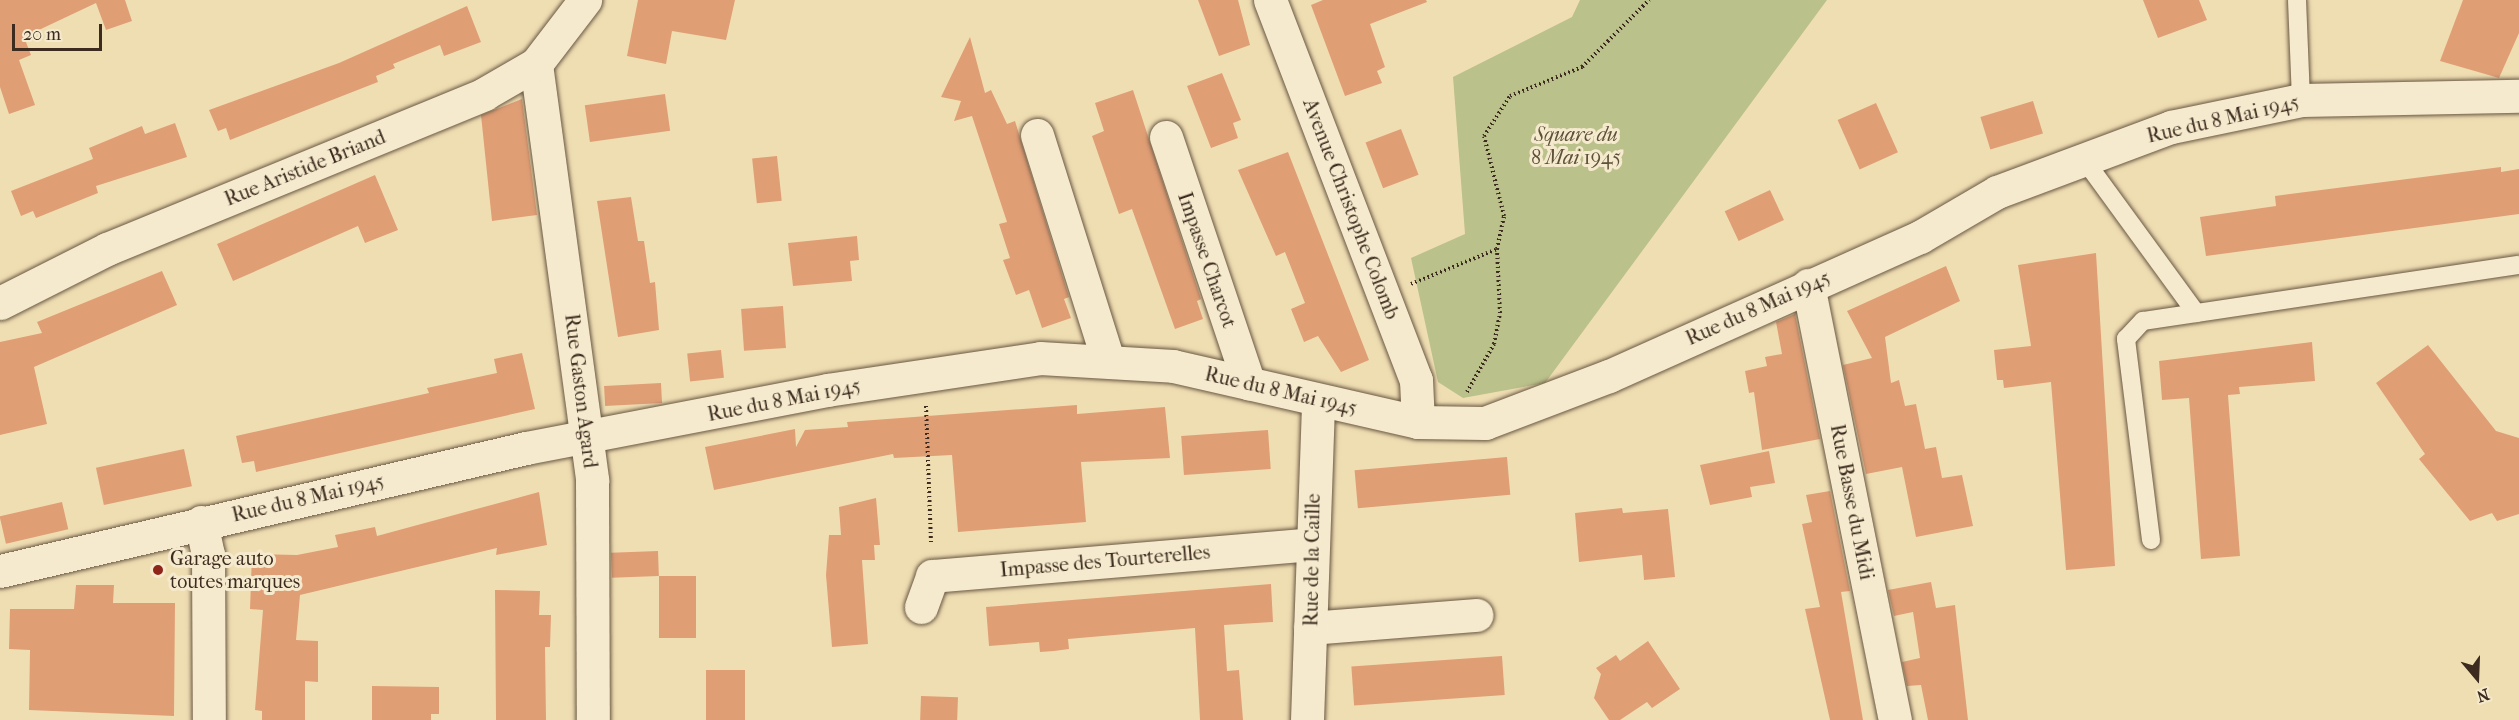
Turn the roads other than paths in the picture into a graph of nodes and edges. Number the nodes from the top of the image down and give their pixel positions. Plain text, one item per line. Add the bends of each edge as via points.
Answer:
1 (585, 0) edge
2 (1270, 0) edge
3 (2297, 0) edge
4 (536, 64) junction
5 (2519, 96) edge
6 (2301, 100) junction
7 (1037, 135) dead end
8 (1166, 137) dead end
9 (2083, 158) junction
10 (2519, 265) edge
11 (1808, 285) junction
12 (0, 303) edge
13 (2196, 313) junction
14 (1108, 360) junction
15 (1249, 383) junction
16 (1318, 401) junction
17 (1418, 422) junction
18 (588, 439) junction
19 (201, 522) junction
20 (2151, 540) dead end
21 (1311, 544) junction
22 (0, 571) edge
23 (921, 607) dead end
24 (1476, 615) dead end
25 (1310, 628) junction
26 (209, 720) edge
27 (593, 720) edge
28 (1307, 720) edge
29 (1895, 720) edge

1 - 4 street, Rue Aristide Briand
2 - 17 street, Avenue Christophe Colomb via 1416,380
3 - 6 lane
4 - 12 street, Rue Aristide Briand via 484,94 107,249
4 - 18 street, Rue Gaston Agard
5 - 6 street, Rue du 8 Mai 1945
6 - 9 street, Rue du 8 Mai 1945 via 2171,127
7 - 14 street
8 - 15 street, Impasse Charcot
9 - 11 street, Rue du 8 Mai 1945 via 1997,192 1920,237
9 - 13 lane
10 - 13 lane
11 - 17 street, Rue du 8 Mai 1945 via 1609,376 1485,423
11 - 29 street, Rue Basse du Midi
13 - 20 lane via 2143,321 2126,339
14 - 15 street, Rue du 8 Mai 1945 via 1173,366
14 - 18 street, Rue du 8 Mai 1945 via 1040,358 827,390
15 - 16 street, Rue du 8 Mai 1945
16 - 17 street, Rue du 8 Mai 1945
16 - 21 street, Rue de la Caille
18 - 19 street, Rue du 8 Mai 1945 via 526,448
18 - 27 street, Rue Gaston Agard
19 - 22 street, Rue du 8 Mai 1945
19 - 26 street via 208,554
21 - 23 street, Impasse des Tourterelles via 932,576
21 - 25 street, Rue de la Caille
24 - 25 street
25 - 28 street, Rue de la Caille

